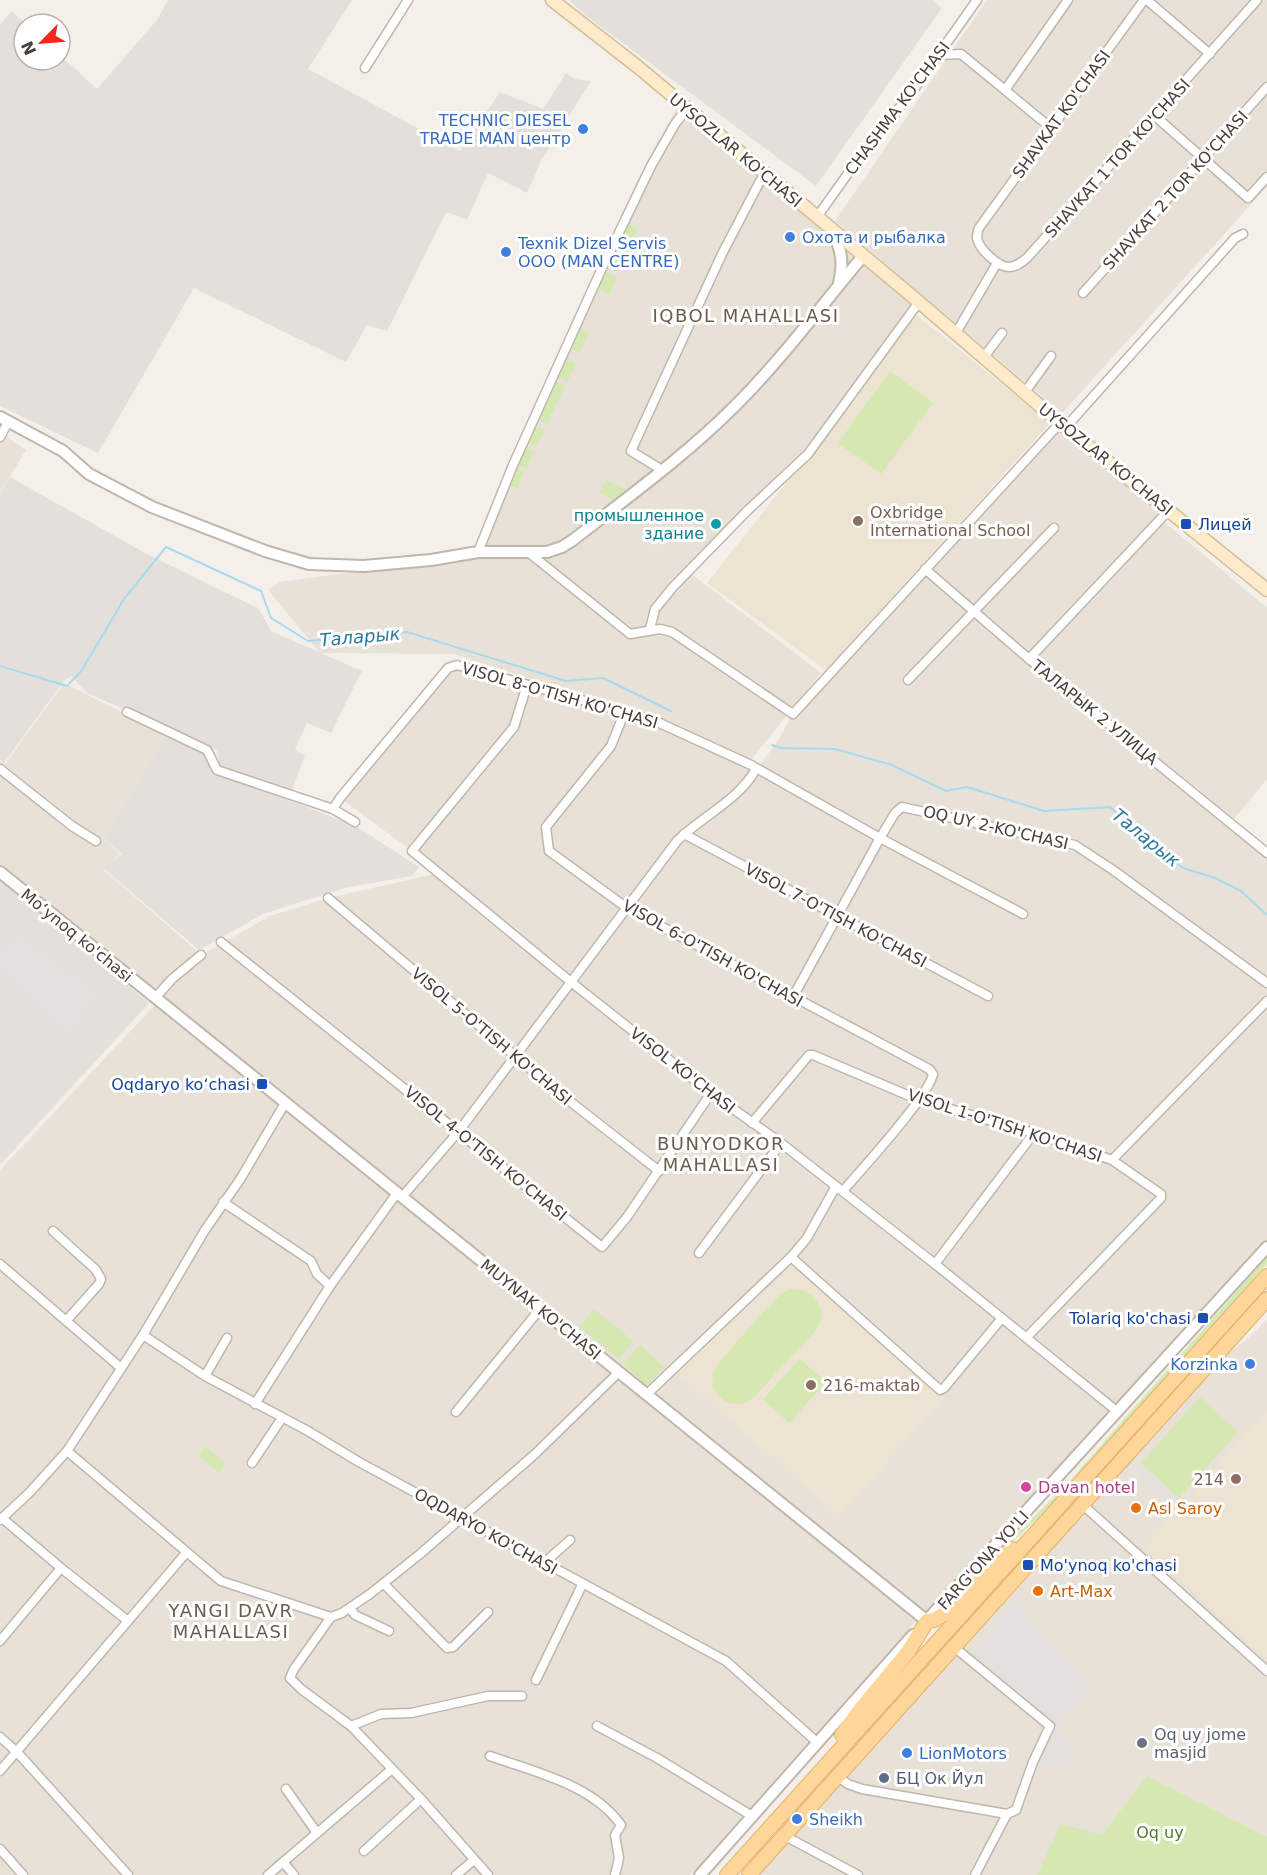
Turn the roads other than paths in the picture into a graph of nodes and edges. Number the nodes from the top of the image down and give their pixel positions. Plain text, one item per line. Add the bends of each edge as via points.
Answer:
1 (408, 0) edge
2 (552, 0) edge
3 (977, 0) edge
4 (1068, 0) edge
5 (1145, 0) edge
6 (1257, 0) edge
7 (1210, 54) junction
8 (938, 55) junction
9 (365, 68) dead end
10 (1267, 87) edge
11 (1005, 90) junction
12 (687, 108) junction
13 (1155, 116) junction
14 (1051, 128) junction
15 (1202, 158) junction
16 (766, 174) junction
17 (1267, 177) edge
18 (818, 217) junction
19 (828, 226) junction
20 (1243, 234) dead end
21 (863, 256) junction
22 (997, 263) junction
23 (838, 286) junction
24 (1083, 293) dead end
25 (919, 302) junction
26 (956, 333) junction
27 (1002, 333) dead end
28 (1051, 356) dead end
29 (984, 357) junction
30 (1024, 392) junction
31 (4, 420) edge
32 (1063, 425) junction
33 (0, 437) edge
34 (662, 470) junction
35 (1169, 510) junction
36 (1054, 528) dead end
37 (478, 552) junction
38 (528, 552) junction
39 (925, 569) junction
40 (1267, 590) edge
41 (974, 612) junction
42 (650, 629) junction
43 (1029, 659) junction
44 (908, 680) dead end
45 (526, 685) junction
46 (625, 711) junction
47 (127, 712) dead end
48 (0, 768) edge
49 (756, 769) junction
50 (333, 809) junction
51 (355, 822) dead end
52 (684, 834) junction
53 (880, 838) junction
54 (96, 841) dead end
55 (1267, 853) edge
56 (0, 872) edge
57 (328, 898) dead end
58 (627, 908) junction
59 (1023, 914) dead end
60 (838, 916) junction
61 (221, 942) dead end
62 (201, 955) dead end
63 (571, 982) junction
64 (1267, 983) edge
65 (988, 996) dead end
66 (793, 997) junction
67 (155, 998) junction
68 (1267, 1001) edge
69 (517, 1057) junction
70 (711, 1093) junction
71 (920, 1100) junction
72 (285, 1103) junction
73 (752, 1123) junction
74 (459, 1131) junction
75 (1034, 1133) junction
76 (781, 1143) junction
77 (1112, 1160) junction
78 (659, 1171) junction
79 (839, 1189) junction
80 (400, 1195) junction
81 (223, 1202) junction
82 (52, 1231) dead end
83 (1267, 1247) edge
84 (699, 1253) dead end
85 (791, 1257) junction
86 (0, 1264) edge
87 (935, 1264) junction
88 (1267, 1276) edge
89 (330, 1286) junction
90 (1267, 1299) edge
91 (540, 1309) junction
92 (1267, 1311) edge
93 (1002, 1318) junction
94 (66, 1321) junction
95 (143, 1335) junction
96 (227, 1338) dead end
97 (1027, 1338) junction
98 (1220, 1351) junction
99 (122, 1368) junction
100 (619, 1372) junction
101 (205, 1377) junction
102 (646, 1395) junction
103 (255, 1404) junction
104 (456, 1412) dead end
105 (1118, 1412) junction
106 (282, 1418) junction
107 (67, 1450) junction
108 (252, 1463) dead end
109 (1083, 1505) junction
110 (461, 1517) junction
111 (1, 1519) edge
112 (1034, 1534) junction
113 (570, 1540) dead end
114 (186, 1553) junction
115 (544, 1563) junction
116 (61, 1568) junction
117 (384, 1584) junction
118 (582, 1585) junction
119 (350, 1608) junction
120 (488, 1612) dead end
121 (331, 1617) junction
122 (128, 1621) junction
123 (927, 1621) junction
124 (389, 1631) dead end
125 (0, 1641) edge
126 (954, 1647) junction
127 (1267, 1671) edge
128 (536, 1680) dead end
129 (522, 1696) dead end
130 (351, 1726) junction
131 (597, 1726) dead end
132 (0, 1737) edge
133 (818, 1743) junction
134 (17, 1752) junction
135 (490, 1755) dead end
136 (392, 1769) junction
137 (0, 1771) edge
138 (838, 1777) junction
139 (286, 1789) dead end
140 (801, 1791) junction
141 (421, 1799) junction
142 (1007, 1814) junction
143 (752, 1816) junction
144 (317, 1833) junction
145 (785, 1836) junction
146 (0, 1849) edge
147 (364, 1851) dead end
148 (474, 1860) junction
149 (283, 1862) junction
150 (23, 1875) edge
151 (128, 1875) edge
152 (268, 1875) edge
153 (294, 1875) edge
154 (456, 1875) edge
155 (488, 1875) edge
156 (615, 1875) edge
157 (700, 1875) edge
158 (727, 1875) edge
159 (749, 1875) edge
160 (858, 1875) edge
161 (975, 1875) edge

1 - 9 street
2 - 12 main road, UYSOZLAR KO'CHASI
3 - 8 street, CHASHMA KO'CHASI
4 - 11 street
5 - 7 street
5 - 14 street, SHAVKAT KO'CHASI
6 - 7 street, SHAVKAT 1 TOR KO'CHASI
7 - 13 street, SHAVKAT 1 TOR KO'CHASI
8 - 11 street via 961,54
8 - 18 street, CHASHMA KO'CHASI
10 - 15 street, SHAVKAT 2 TOR KO'CHASI
11 - 14 street
12 - 16 main road, UYSOZLAR KO'CHASI
12 - 37 street via 651,166 602,268
13 - 15 street
13 - 22 street, SHAVKAT 1 TOR KO'CHASI via 1027,258 1013,267
14 - 22 street, SHAVKAT KO'CHASI via 978,228 979,244
15 - 17 street via 1248,198
15 - 24 street, SHAVKAT 2 TOR KO'CHASI
16 - 18 main road, UYSOZLAR KO'CHASI
16 - 34 street via 722,254 631,451
18 - 19 main road, UYSOZLAR KO'CHASI
19 - 21 main road, UYSOZLAR KO'CHASI
19 - 23 street via 841,254
20 - 32 street via 1235,238
21 - 23 street
21 - 25 main road, UYSOZLAR KO'CHASI
22 - 26 street
23 - 34 street via 736,405
25 - 26 main road, UYSOZLAR KO'CHASI
25 - 42 street via 808,454 673,587 655,609
26 - 29 main road, UYSOZLAR KO'CHASI
27 - 29 street
28 - 30 street
29 - 30 main road, UYSOZLAR KO'CHASI
30 - 32 main road, UYSOZLAR KO'CHASI
31 - 33 street
31 - 37 street via 63,451 89,474 152,507 295,561 321,566 364,566
32 - 35 main road, UYSOZLAR KO'CHASI
32 - 39 street
34 - 38 street via 567,544 547,552
35 - 40 main road, UYSOZLAR KO'CHASI
35 - 43 street
36 - 41 street
37 - 38 street
38 - 42 street via 630,634
39 - 41 street, ТАЛАРЫК 2 УЛИЦА
39 - 42 street via 793,714 672,632
41 - 43 street, ТАЛАРЫК 2 УЛИЦА
41 - 44 street
43 - 55 street, ТАЛАРЫК 2 УЛИЦА
45 - 46 street, VISOL 8-O'TISH KO'CHASI
45 - 50 street, VISOL 8-O'TISH KO'CHASI via 457,665 448,668
45 - 63 street, VISOL KO'CHASI via 517,723 412,851
46 - 49 street, VISOL 8-O'TISH KO'CHASI via 653,720
46 - 58 street, VISOL 6-O'TISH KO'CHASI via 611,746 545,830 549,851
47 - 50 street via 207,750 217,770
48 - 54 street
49 - 52 street via 748,784
49 - 53 street, VISOL 8-O'TISH KO'CHASI
50 - 51 street
52 - 58 street
52 - 60 street, VISOL 7-O'TISH KO'CHASI
53 - 59 street, VISOL 8-O'TISH KO'CHASI
53 - 60 street, OQ UY 2-KO'CHASI
53 - 64 street, OQ UY 2-KO'CHASI via 902,807 1075,845
56 - 67 street, Moʻynoq ko'chasi
57 - 69 street, VISOL 5-O'TISH KO'CHASI
58 - 63 street
58 - 66 street, VISOL 6-O'TISH KO'CHASI
60 - 65 street, VISOL 7-O'TISH KO'CHASI
60 - 66 street, OQ UY 2-KO'CHASI
61 - 74 street, VISOL 4-O'TISH KO'CHASI
62 - 67 street
63 - 69 street
63 - 70 street, VISOL KO'CHASI
66 - 71 street, VISOL 6-O'TISH KO'CHASI via 929,1069 932,1081
67 - 72 street, MUYNAK KO'CHASI
68 - 77 street
69 - 74 street
69 - 78 street, VISOL 5-O'TISH KO'CHASI
70 - 73 street, VISOL KO'CHASI
70 - 78 street, VISOL 4-O'TISH KO'CHASI
71 - 73 street, VISOL 1-O'TISH KO'CHASI via 810,1054
71 - 75 street, VISOL 1-O'TISH KO'CHASI
71 - 79 street
72 - 80 street, MUYNAK KO'CHASI
72 - 81 street via 242,1178
73 - 76 street, VISOL KO'CHASI
74 - 78 street, VISOL 4-O'TISH KO'CHASI via 602,1247
74 - 80 street
75 - 77 street, VISOL 1-O'TISH KO'CHASI
75 - 87 street
76 - 79 street, VISOL KO'CHASI
76 - 84 street
77 - 97 street, VISOL 1-O'TISH KO'CHASI via 1161,1194 1161,1198
79 - 85 street
79 - 87 street, VISOL KO'CHASI
80 - 89 street
80 - 91 street, MUYNAK KO'CHASI
81 - 89 street via 311,1262
81 - 95 street
82 - 94 street via 101,1279
83 - 105 street, FARG'ONA YO'LI
85 - 93 street via 940,1390
85 - 102 street
86 - 94 street
87 - 93 street, VISOL KO'CHASI
88 - 112 main road, FARG'ONA YO'LI
89 - 103 street
90 - 98 main road
91 - 100 street, MUYNAK KO'CHASI
91 - 104 street
92 - 98 main road
93 - 97 street, VISOL KO'CHASI
94 - 99 street
95 - 99 street
95 - 101 street, OQDARYO KO'CHASI
96 - 101 street
97 - 105 street, VISOL KO'CHASI
98 - 109 main road
99 - 107 street
100 - 102 street, MUYNAK KO'CHASI
100 - 110 street via 535,1454
101 - 103 street, OQDARYO KO'CHASI
102 - 123 street, MUYNAK KO'CHASI
103 - 106 street, OQDARYO KO'CHASI
105 - 123 street, FARG'ONA YO'LI
106 - 108 street
106 - 110 street, OQDARYO KO'CHASI
107 - 111 street
107 - 114 street
109 - 126 main road
109 - 127 street
110 - 115 street, OQDARYO KO'CHASI
110 - 117 street
111 - 116 street
112 - 123 main road via 993,1563 944,1614
112 - 140 main road, FARG'ONA YO'LI
113 - 115 street
114 - 121 street via 221,1581
114 - 122 street
115 - 118 street, OQDARYO KO'CHASI
116 - 122 street
116 - 125 street
117 - 119 street
117 - 120 street via 447,1648 453,1647
118 - 128 street
118 - 133 street, OQDARYO KO'CHASI via 726,1661
119 - 121 street
119 - 124 street via 355,1615
121 - 130 street via 290,1678
122 - 134 street
123 - 133 street, FARG'ONA YO'LI
123 - 140 main road via 908,1652
126 - 138 main road
126 - 142 street via 1050,1726 1016,1810
129 - 130 street via 488,1695 411,1713 381,1714
130 - 136 street
131 - 143 street
132 - 134 street
133 - 143 street, FARG'ONA YO'LI
134 - 137 street
134 - 151 street
135 - 156 street via 572,1786 600,1802 621,1825 615,1835 619,1858
136 - 141 street
136 - 144 street
138 - 142 street via 862,1789
138 - 145 main road
139 - 144 street
140 - 158 main road, FARG'ONA YO'LI
141 - 147 street
141 - 148 street
142 - 161 street
143 - 157 street, FARG'ONA YO'LI
144 - 149 street
145 - 159 main road
145 - 160 street
146 - 150 street
148 - 154 street
148 - 155 street
149 - 152 street
149 - 153 street

